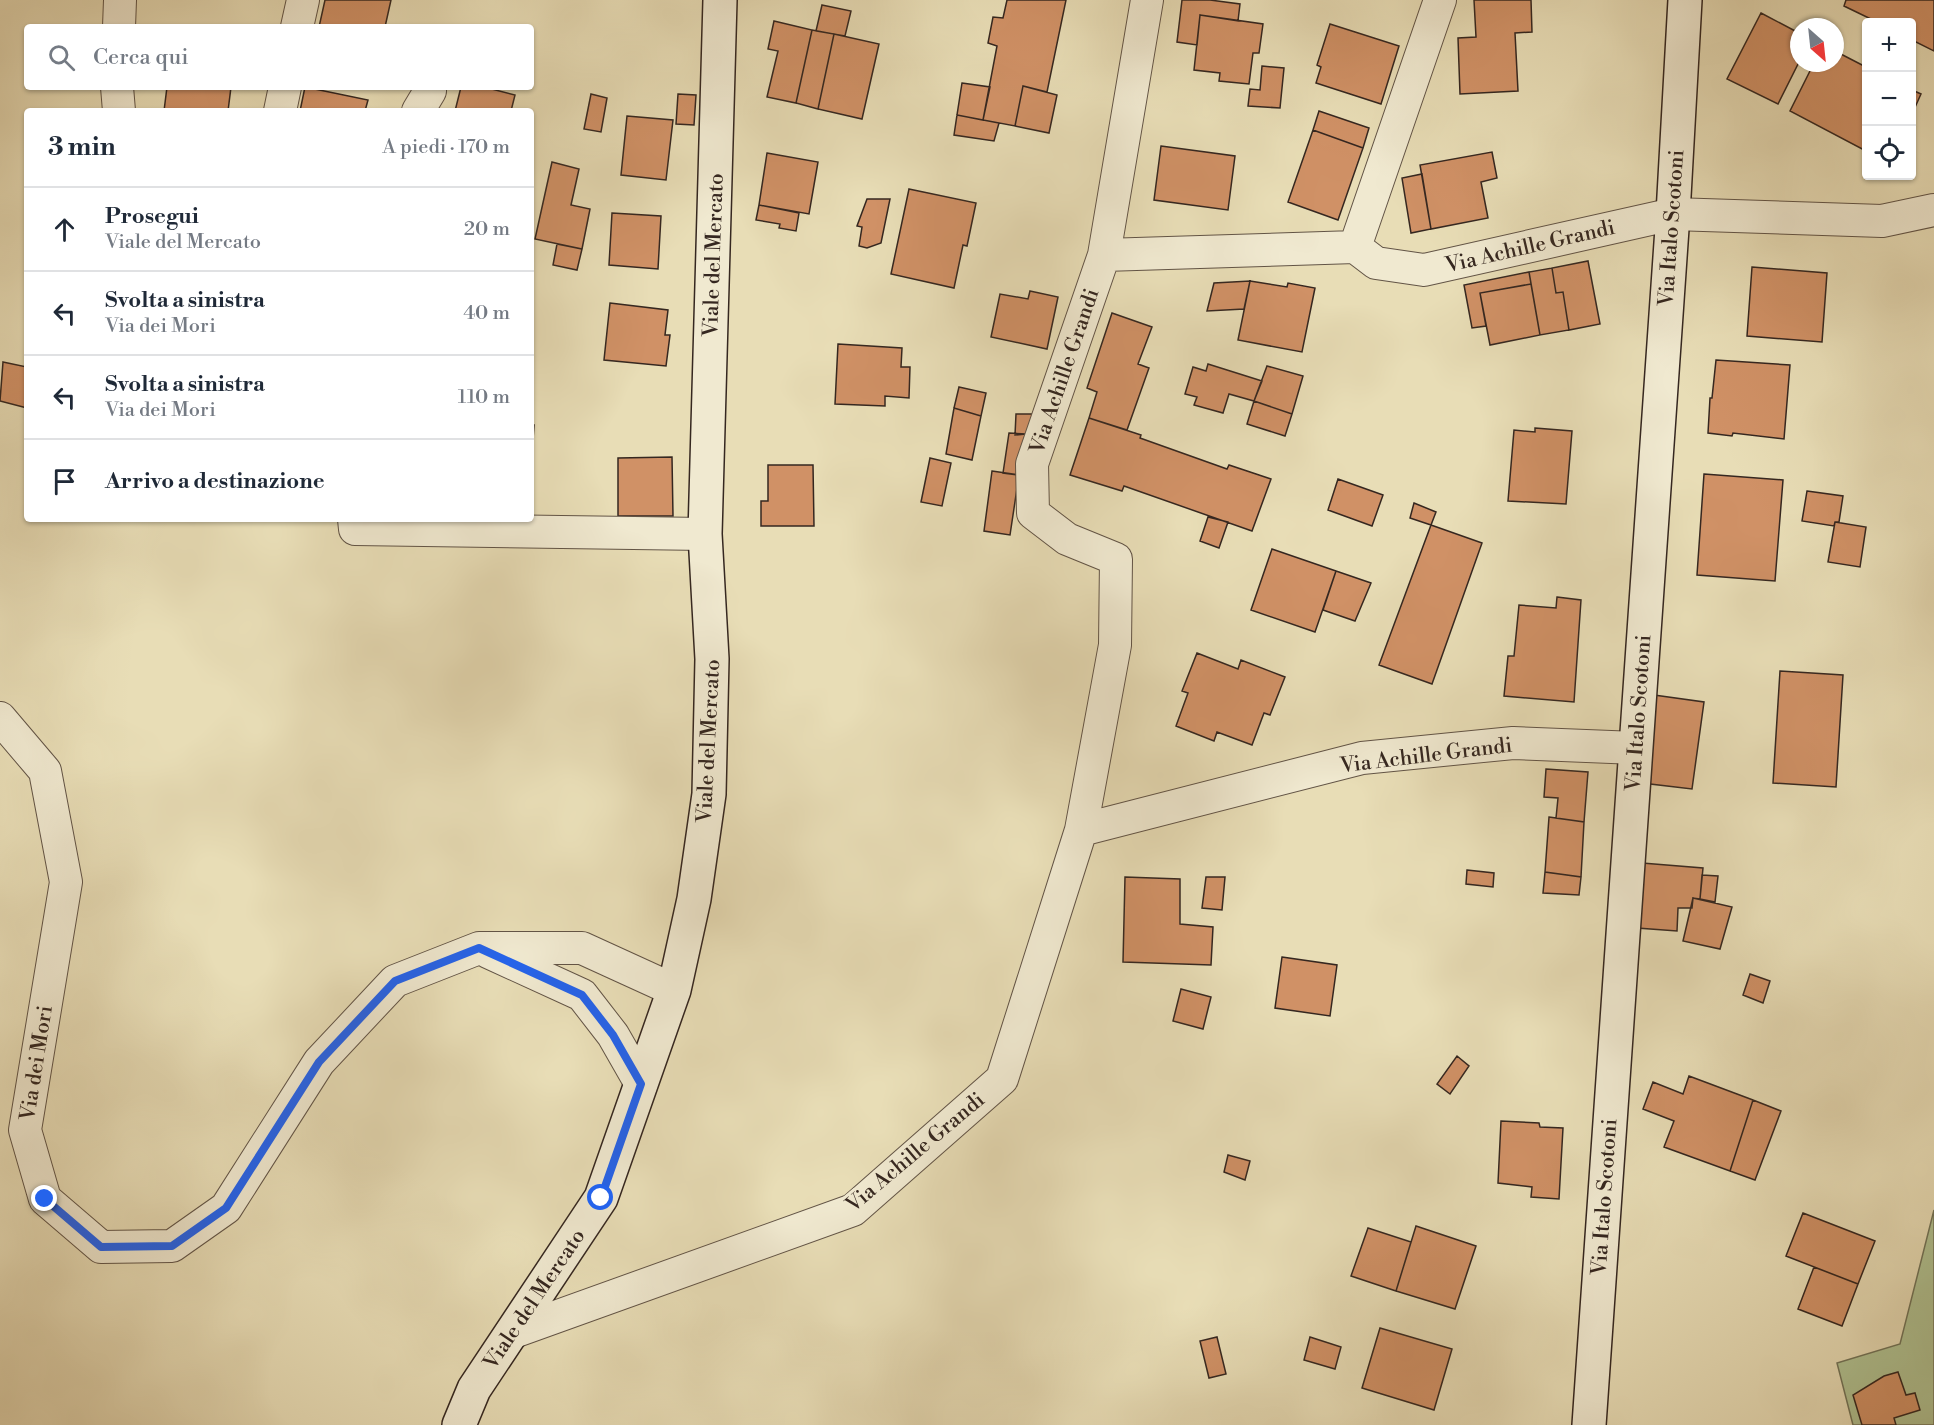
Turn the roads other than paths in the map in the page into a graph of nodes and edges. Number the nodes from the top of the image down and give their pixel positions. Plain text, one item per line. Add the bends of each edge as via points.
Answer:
1 (120, 0) edge
2 (303, 0) edge
3 (720, 0) edge
4 (1147, 0) edge
5 (1440, 0) edge
6 (1685, 0) edge
7 (119, 24) edge
8 (298, 24) edge
9 (117, 90) edge
10 (284, 90) edge
11 (119, 108) edge
12 (281, 108) edge
13 (1934, 210) edge
14 (1673, 214) junction
15 (1355, 247) junction
16 (1104, 255) junction
17 (354, 522) edge
18 (449, 525) edge
19 (705, 534) junction
20 (0, 718) edge
21 (1636, 748) junction
22 (1081, 830) junction
23 (479, 948) junction
24 (674, 990) junction
25 (641, 1084) junction
26 (511, 1333) junction
27 (459, 1425) edge
28 (1589, 1425) edge

1 - 7 street
2 - 8 street
3 - 19 main road, Viale del Mercato
4 - 16 street, Via Achille Grandi
5 - 15 street
6 - 14 main road, Via Italo Scotoni
9 - 11 street
10 - 12 street
13 - 14 street, Via Achille Grandi via 1882,221
14 - 15 street, Via Achille Grandi via 1424,270 1376,263
14 - 21 main road, Via Italo Scotoni
15 - 16 street
16 - 22 street, Via Achille Grandi via 1032,464 1033,513 1067,539 1116,559 1115,645
17 - 18 street via 355,529
18 - 19 street
19 - 24 main road, Viale del Mercato via 712,659 709,794 694,899
20 - 23 street, Via dei Mori via 45,771 66,882 25,1130 45,1199 101,1247 172,1246 226,1208 319,1062 395,981
21 - 22 street, Via Achille Grandi via 1513,743 1362,758
21 - 28 main road, Via Italo Scotoni
22 - 26 street, Via Achille Grandi via 1002,1079 853,1210
23 - 24 street, Via dei Mori via 582,948
23 - 25 street via 582,995 613,1035
24 - 25 main road, Viale del Mercato
25 - 26 main road, Viale del Mercato via 601,1198
26 - 27 main road, Viale del Mercato via 474,1389

